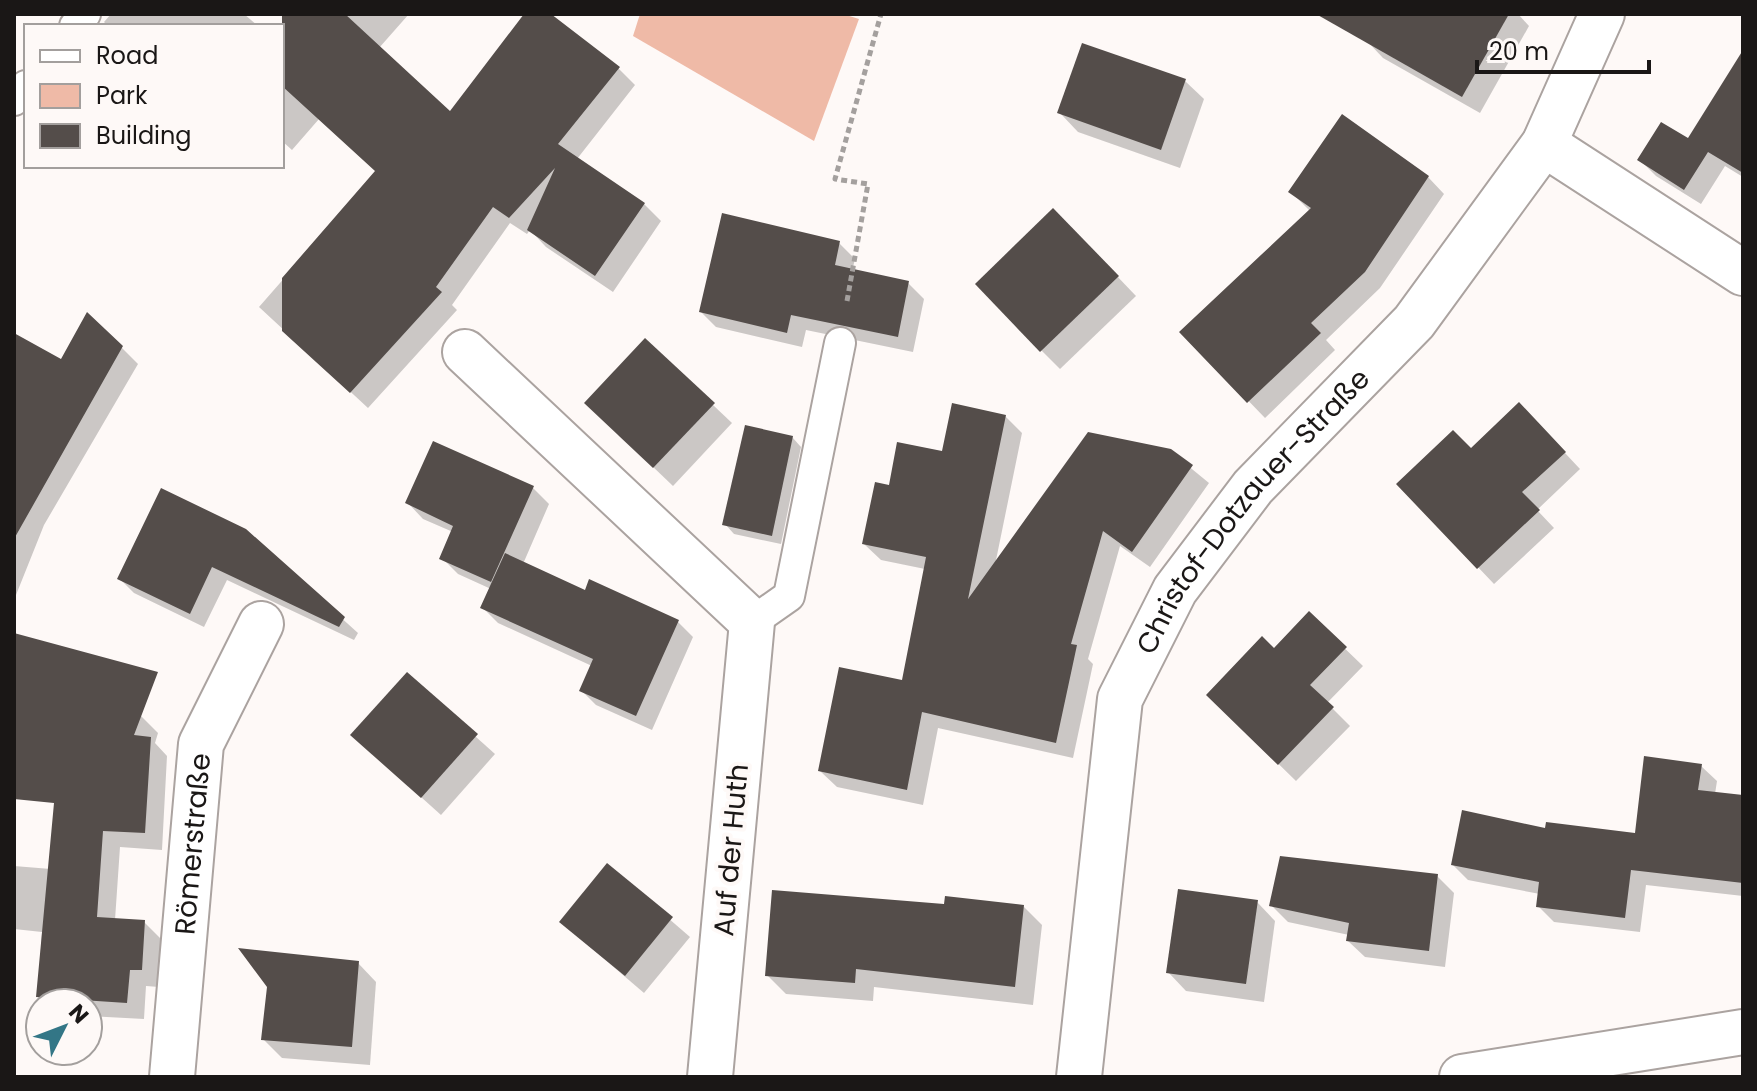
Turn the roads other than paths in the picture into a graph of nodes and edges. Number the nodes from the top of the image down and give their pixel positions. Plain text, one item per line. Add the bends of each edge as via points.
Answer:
1 (1602, 14) edge
2 (1544, 144) junction
3 (1743, 273) edge
4 (840, 343) road end
5 (465, 352) dead end
6 (752, 622) junction
7 (261, 624) dead end
8 (1743, 1032) edge
9 (172, 1077) edge
10 (710, 1077) edge
11 (1079, 1077) edge
12 (1462, 1077) edge

1 - 2 street, Christof-Dotzauer-Straße
2 - 3 street
2 - 11 street, Christof-Dotzauer-Straße via 1414,322 1253,487 1175,590 1120,699
4 - 6 lane via 789,596
5 - 6 street
6 - 10 street, Auf der Huth
7 - 9 street, Römerstraße via 201,744
8 - 12 street

